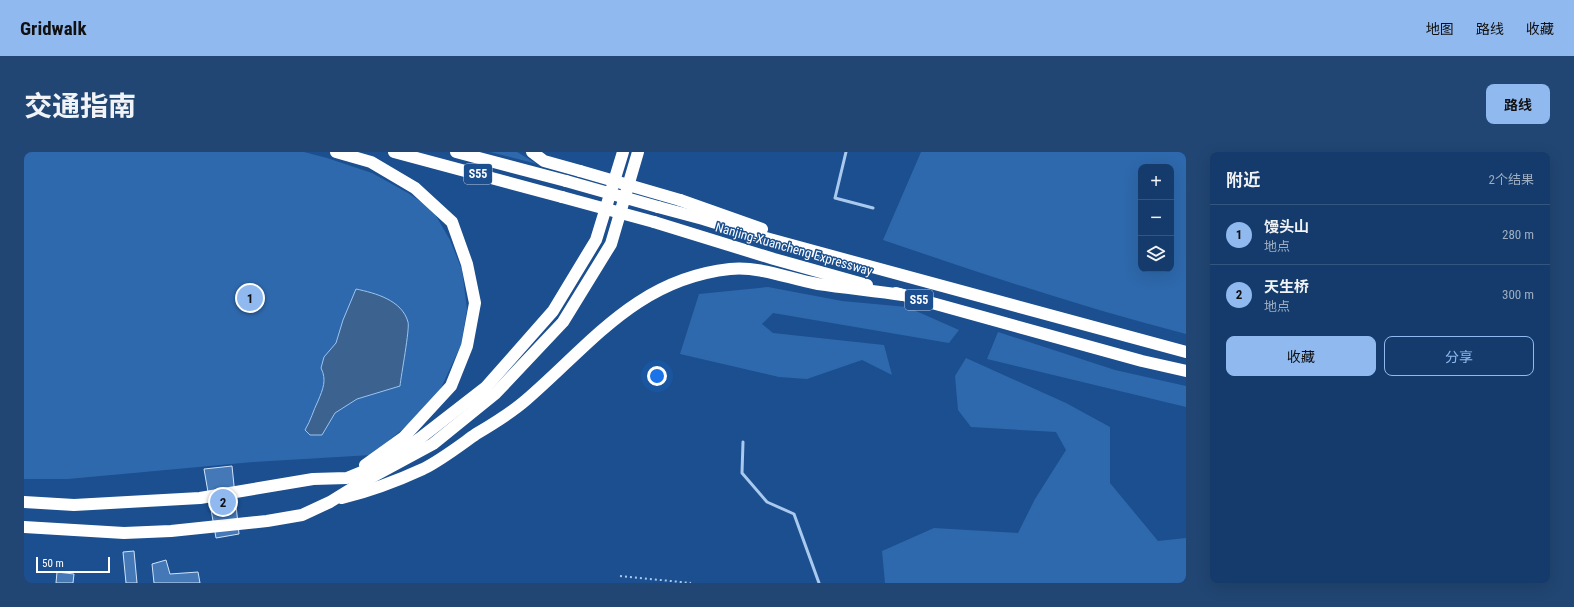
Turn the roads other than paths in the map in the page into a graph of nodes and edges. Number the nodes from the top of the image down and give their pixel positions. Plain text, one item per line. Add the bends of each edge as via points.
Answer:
1 (336, 152) edge
2 (394, 152) edge
3 (456, 152) edge
4 (532, 152) edge
5 (623, 152) edge
6 (638, 152) edge
7 (846, 152) edge
8 (873, 208) dead end
9 (854, 262) junction
10 (903, 295) junction
11 (1186, 352) edge
12 (1186, 371) edge
13 (743, 442) dead end
14 (347, 478) junction
15 (24, 502) edge
16 (330, 502) junction
17 (24, 527) edge
18 (819, 583) edge

1 - 14 highway via 371,162 416,188 452,222 467,264 475,303 467,346 451,386 404,437
2 - 10 highway, Nanjing-Xuancheng Expressway / S55, bridge via 654,222
3 - 9 highway, Nanjing-Xuancheng Expressway / S55, bridge
4 - 9 highway, bridge via 544,160 680,200
5 - 14 highway via 596,240 553,311 486,387 386,462
6 - 16 highway via 611,244 563,322 496,393 433,444
7 - 8 lane via 835,198
9 - 11 highway, Nanjing-Xuancheng Expressway / S55
10 - 12 highway, Nanjing-Xuancheng Expressway / S55
10 - 16 highway via 816,284 758,270 732,269 706,273 672,284 639,301 602,328 525,401 424,468 369,492
13 - 18 lane via 742,473 767,502 794,514
14 - 15 highway via 313,479 200,498 74,505
16 - 17 highway via 295,516 171,531 124,533

